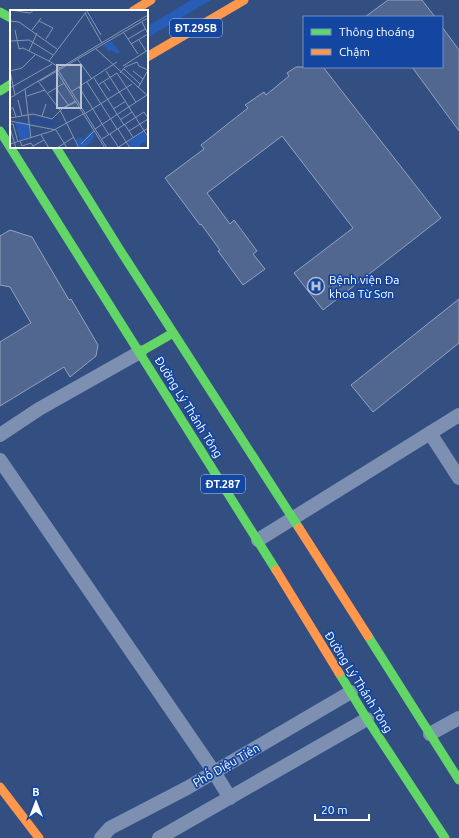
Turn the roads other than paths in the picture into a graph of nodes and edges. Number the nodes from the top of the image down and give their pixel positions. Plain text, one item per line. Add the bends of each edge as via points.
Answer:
1 (151, 0) edge
2 (244, 0) edge
3 (135, 10) edge
4 (0, 12) edge
5 (10, 17) edge
6 (148, 56) edge
7 (10, 85) edge
8 (0, 91) edge
9 (0, 131) edge
10 (6, 143) edge
11 (57, 148) edge
12 (173, 333) junction
13 (140, 352) junction
14 (459, 415) edge
15 (430, 433) junction
16 (0, 434) edge
17 (0, 460) edge
18 (459, 478) edge
19 (293, 518) junction
20 (258, 540) junction
21 (351, 692) junction
22 (459, 718) edge
23 (367, 719) junction
24 (430, 734) junction
25 (214, 772) junction
26 (459, 780) edge
27 (0, 787) edge
28 (230, 798) junction
29 (39, 838) edge
30 (101, 838) edge
31 (159, 838) edge
32 (445, 838) edge

1 - 3 main road
2 - 6 main road, ĐT.295B
4 - 5 main road
7 - 8 main road
9 - 10 main road, Đường Lý Thánh Tông / ĐT.287
10 - 13 main road, Đường Lý Thánh Tông / ĐT.287
11 - 12 main road, ĐT.287
12 - 13 main road
12 - 19 main road, ĐT.287
13 - 16 street
13 - 20 main road, Đường Lý Thánh Tông / ĐT.287
14 - 15 street
15 - 18 street
15 - 19 street
17 - 25 street
19 - 20 street
19 - 24 main road, ĐT.287
20 - 21 main road, Đường Lý Thánh Tông / ĐT.287
21 - 23 main road, Đường Lý Thánh Tông / ĐT.287
21 - 25 street, Phố Diệu Tiên
22 - 24 street
23 - 28 street
23 - 32 main road, Đường Lý Thánh Tông / ĐT.287
24 - 26 main road, ĐT.287
25 - 28 street
25 - 30 street, Phố Diệu Tiên via 110,828
27 - 29 main road
28 - 31 street

